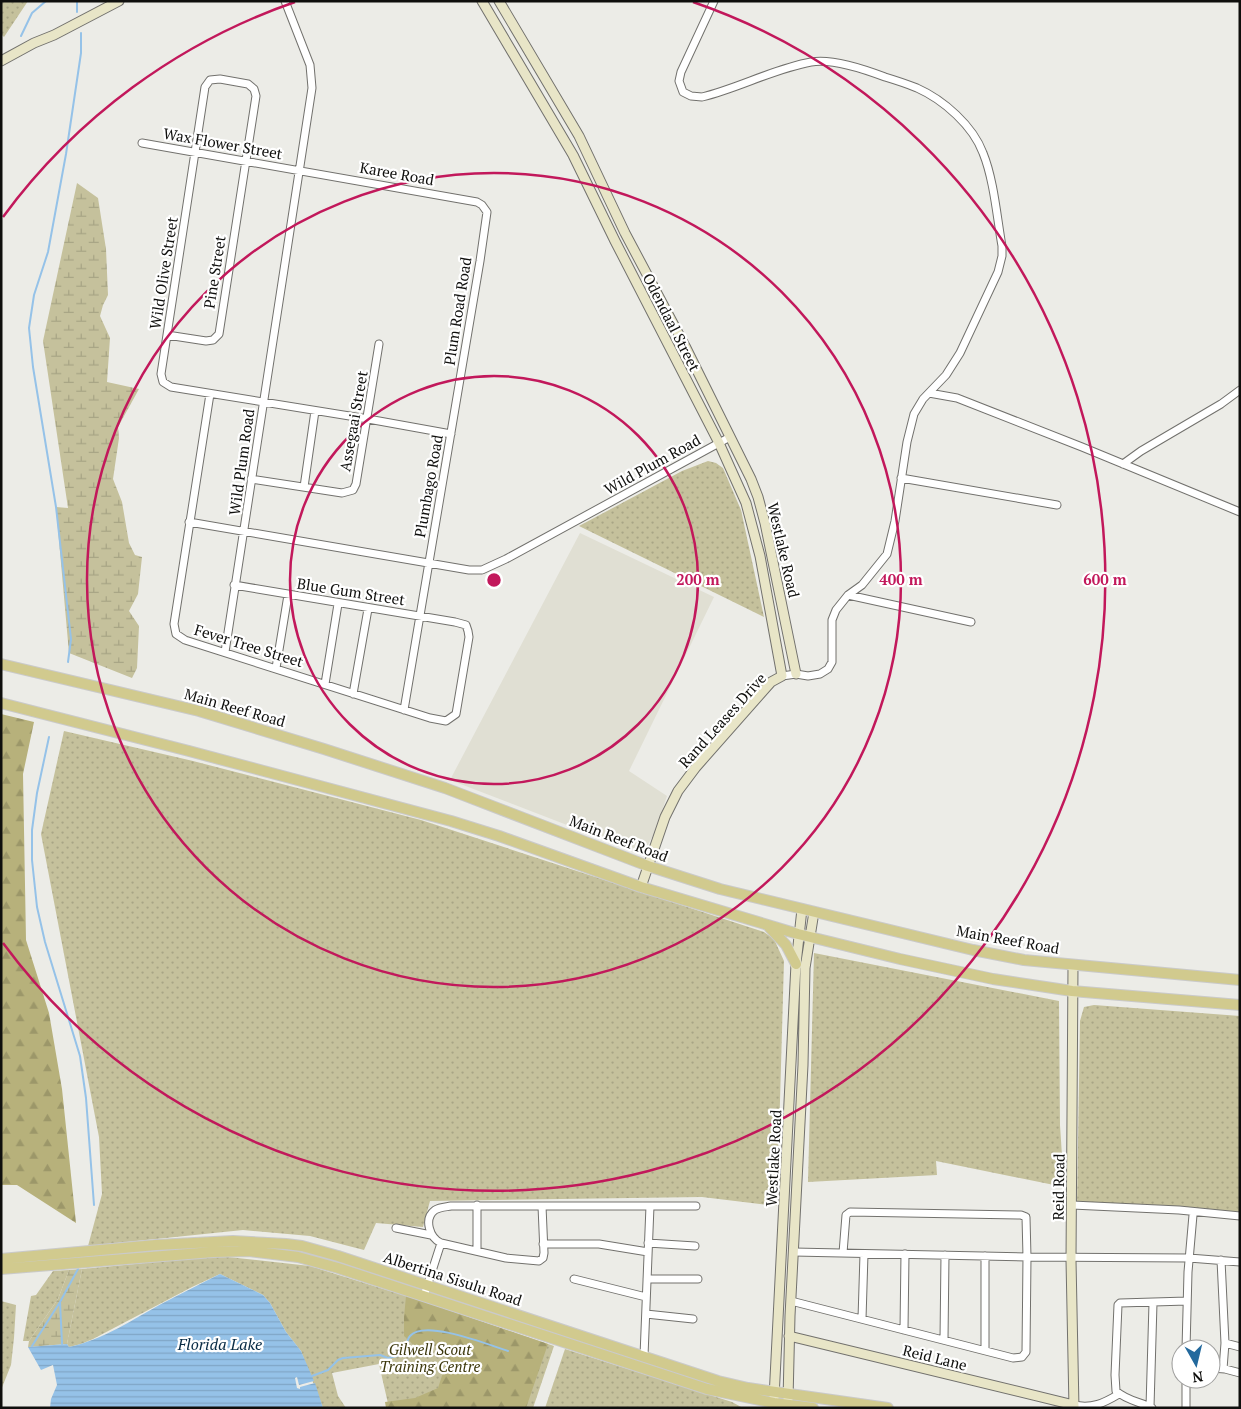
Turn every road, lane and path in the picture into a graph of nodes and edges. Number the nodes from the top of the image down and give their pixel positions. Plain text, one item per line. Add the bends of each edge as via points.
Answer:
1 (119, 1) edge
2 (285, 1) edge
3 (482, 1) edge
4 (499, 1) edge
5 (714, 1) edge
6 (43, 40) junction
7 (1, 60) edge
8 (1, 66) edge
9 (142, 143) dead end
10 (195, 152) junction
11 (246, 160) junction
12 (299, 169) junction
13 (487, 212) joint
14 (167, 335) junction
15 (380, 344) dead end
16 (1240, 390) edge
17 (929, 393) junction
18 (210, 394) junction
19 (263, 403) junction
20 (315, 411) junction
21 (454, 414) joint
22 (368, 419) junction
23 (451, 434) junction
24 (730, 437) junction
25 (719, 443) junction
26 (1123, 464) junction
27 (901, 478) junction
28 (252, 479) junction
29 (304, 487) junction
30 (1057, 505) dead end
31 (1240, 512) edge
32 (189, 522) junction
33 (244, 532) junction
34 (428, 562) junction
35 (234, 586) junction
36 (288, 595) junction
37 (848, 595) junction
38 (338, 604) junction
39 (368, 609) junction
40 (420, 616) junction
41 (971, 622) dead end
42 (463, 624) joint
43 (225, 652) junction
44 (1, 664) edge
45 (276, 668) junction
46 (796, 674) junction
47 (782, 676) junction
48 (325, 684) junction
49 (353, 694) junction
50 (1, 703) edge
51 (404, 710) junction
52 (648, 866) junction
53 (641, 887) junction
54 (802, 909) junction
55 (814, 912) junction
56 (768, 925) junction
57 (798, 934) junction
58 (810, 937) junction
59 (796, 964) junction
60 (1073, 966) junction
61 (1240, 980) edge
62 (1072, 991) junction
63 (1240, 1005) edge
64 (478, 1205) junction
65 (1072, 1205) junction
66 (542, 1206) junction
67 (650, 1206) junction
68 (696, 1206) dead end
69 (1193, 1214) dead end
70 (1240, 1216) edge
71 (396, 1228) dead end
72 (431, 1235) junction
73 (441, 1243) junction
74 (648, 1243) junction
75 (543, 1244) junction
76 (695, 1246) dead end
77 (477, 1251) junction
78 (648, 1252) junction
79 (794, 1252) junction
80 (843, 1253) junction
81 (864, 1254) junction
82 (905, 1254) junction
83 (945, 1255) junction
84 (985, 1256) junction
85 (1072, 1256) junction
86 (1027, 1257) junction
87 (1189, 1258) junction
88 (1, 1259) edge
89 (1221, 1260) junction
90 (1240, 1262) edge
91 (1, 1269) edge
92 (574, 1279) dead end
93 (647, 1279) junction
94 (698, 1279) dead end
95 (426, 1291) junction
96 (646, 1297) junction
97 (791, 1301) junction
98 (1187, 1301) junction
99 (1153, 1303) junction
100 (646, 1314) junction
101 (862, 1319) junction
102 (693, 1320) dead end
103 (904, 1330) junction
104 (789, 1336) junction
105 (1186, 1339) edge
106 (944, 1340) junction
107 (1225, 1343) junction
108 (1240, 1347) edge
109 (985, 1350) junction
110 (644, 1356) junction
111 (1223, 1369) joint
112 (1240, 1373) edge
113 (1186, 1389) edge
114 (775, 1392) junction
115 (788, 1393) junction
116 (1119, 1394) junction
117 (739, 1396) junction
118 (774, 1405) edge
119 (788, 1406) edge
120 (1074, 1406) edge
121 (753, 1408) edge
122 (813, 1408) edge
123 (888, 1408) edge
124 (1151, 1408) edge
125 (1186, 1408) edge

1 - 6 street
2 - 12 street, Wild Plum Road via 312,75
3 - 25 street, Odendaal Street via 573,155
4 - 24 street, Odendaal Street via 579,136
5 - 17 street, Rand Leases Drive via 681,72 682,89 687,94 707,96 788,68 821,61 875,73 918,88 946,106 974,135 984,154 989,175 1002,256 998,272 960,353
6 - 7 street
6 - 8 street
9 - 10 street, Wax Flower Street
10 - 11 street, Wax Flower Street
10 - 11 street, Wild Olive Street via 205,87 210,80 220,79 248,84 254,89
10 - 14 street, Wild Olive Street
11 - 12 street, Wax Flower Street
11 - 14 street, Pine Street via 219,334 209,341
12 - 13 street, Karee Road via 477,202
12 - 19 street, Wild Plum Road
13 - 21 street, Plum Road Road
14 - 18 street, Wild Olive Street via 163,382 171,387
15 - 22 street, Assegaai Street
16 - 26 street
17 - 26 street via 957,398
17 - 27 street, Rand Leases Drive via 910,424
18 - 19 street, Wild Olive Street
18 - 32 street, Fever Tree Street
19 - 20 street, Wild Olive Street
19 - 28 street, Wild Plum Road
20 - 22 street, Wild Olive Street
20 - 29 street
21 - 23 street, Plumbago Road
22 - 23 street, Wild Olive Street
22 - 29 street, Assegaai Street via 353,490 342,493
23 - 34 street, Plumbago Road
24 - 25 street, Wild Plum Road
24 - 46 street, Westlake Road via 758,497
25 - 34 street, Wild Plum Road via 486,568 475,570
25 - 47 street, Odendaal Street via 753,526
26 - 31 street
27 - 30 street
27 - 37 street, Rand Leases Drive via 888,554
28 - 29 street, Assegaai Street
28 - 33 street, Wild Plum Road
32 - 33 street
32 - 43 street, Fever Tree Street via 174,629 179,637
33 - 34 street, Wild Plum Road
33 - 35 street
34 - 40 street, Plumbago Road
35 - 36 street, Blue Gum Street
35 - 43 street
36 - 38 street, Blue Gum Street
36 - 45 street
37 - 41 street
37 - 46 street, Rand Leases Drive via 832,620 832,662 828,669 808,676
38 - 39 street, Blue Gum Street
38 - 48 street
39 - 40 street, Blue Gum Street
39 - 49 street
40 - 42 street, Blue Gum Street
40 - 51 street, Plumbago Road
42 - 51 street, Fever Tree Street via 469,633 456,714 442,720
43 - 45 street, Fever Tree Street
44 - 52 main road, Main Reef Road via 199,711 324,749 445,788
45 - 48 street, Fever Tree Street
46 - 47 street, Rand Leases Drive
47 - 52 street, Rand Leases Drive via 771,682 678,791 664,817
48 - 49 street, Fever Tree Street
49 - 51 street, Fever Tree Street
50 - 53 main road via 451,821
52 - 53 street, Rand Leases Drive
52 - 54 main road, Main Reef Road via 720,889
53 - 56 main road
54 - 55 main road, Main Reef Road
54 - 57 street, Westlake Road
55 - 58 street, Westlake Road
55 - 60 main road, Main Reef Road via 973,950
56 - 57 main road
56 - 59 main road via 779,936
57 - 58 main road
57 - 59 street, Westlake Road
58 - 62 main road via 975,975
58 - 79 street, Westlake Road via 805,968
59 - 114 street, Westlake Road
60 - 61 main road, Main Reef Road
60 - 62 street, Reid Road
62 - 63 main road
62 - 65 street, Reid Road
64 - 66 street
64 - 72 street via 436,1210 430,1218
64 - 77 street
65 - 70 street
65 - 85 street, Reid Road
66 - 67 street
66 - 75 street
67 - 68 street
67 - 74 street
69 - 87 street
71 - 72 street
72 - 73 street
73 - 77 street
73 - 95 street
74 - 76 street
74 - 78 street
75 - 77 street via 544,1256 538,1261
75 - 78 street via 599,1244
78 - 93 street
79 - 80 street
79 - 97 street, Westlake Road
80 - 81 street
80 - 86 street via 846,1215 850,1212 1011,1215 1026,1217
81 - 82 street
81 - 101 street
82 - 83 street
82 - 103 street
83 - 84 street
83 - 106 street
84 - 86 street
84 - 109 street
85 - 86 street
85 - 87 street
85 - 120 street, Reid Road
86 - 109 street via 1026,1352 1022,1357 1013,1358
87 - 89 street
87 - 98 street
88 - 95 main road, Albertina Sisulu Road via 201,1242 259,1241 318,1250
89 - 90 street
89 - 107 street
91 - 95 main road, Albertina Sisulu Road via 249,1251 319,1262
92 - 96 street
93 - 94 street
93 - 96 street
95 - 110 main road, Albertina Sisulu Road
95 - 117 main road, Albertina Sisulu Road via 656,1372
96 - 100 street
97 - 101 street
97 - 104 street, Westlake Road
98 - 99 street
98 - 105 street
99 - 116 street via 1118,1305 1115,1375
99 - 124 street
100 - 102 street
100 - 110 street
101 - 103 street
103 - 106 street
104 - 115 street, Westlake Road
104 - 120 street, Reid Lane
106 - 109 street
107 - 108 street
107 - 111 street
110 - 114 main road, Albertina Sisulu Road via 718,1381
111 - 112 street
113 - 125 street
114 - 115 main road, Albertina Sisulu Road
114 - 118 street, Westlake Road
115 - 119 street, Westlake Road
115 - 123 main road, Albertina Sisulu Road
116 - 120 street via 1101,1405
116 - 124 street
117 - 118 main road, Albertina Sisulu Road
117 - 121 main road
118 - 119 main road, Albertina Sisulu Road
119 - 122 main road, Albertina Sisulu Road

